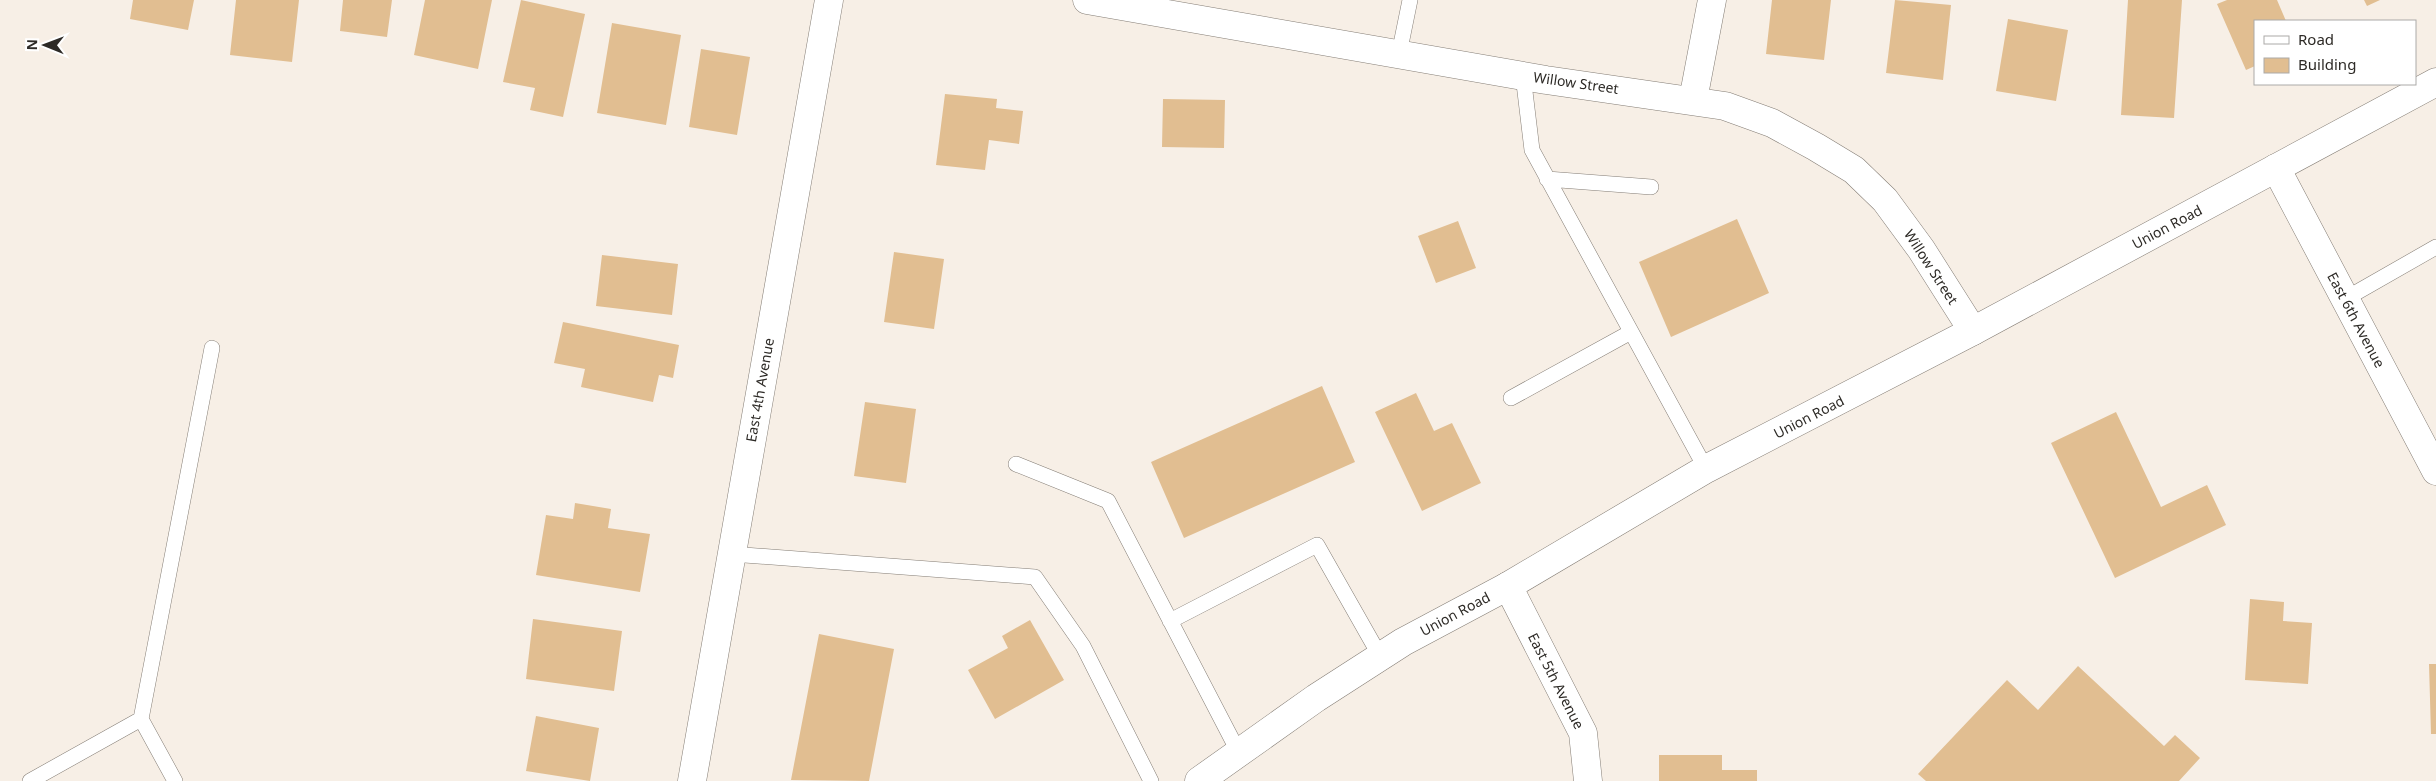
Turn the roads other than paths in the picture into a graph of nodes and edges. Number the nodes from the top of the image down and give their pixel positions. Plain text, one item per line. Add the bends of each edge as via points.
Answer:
1 (829, 0) edge
2 (1087, 0) edge
3 (1410, 0) edge
4 (1712, 0) edge
5 (1164, 7) edge
6 (1399, 54) junction
7 (1522, 75) junction
8 (2436, 82) edge
9 (1693, 100) junction
10 (2276, 168) junction
11 (1547, 178) junction
12 (1651, 187) dead end
13 (2436, 247) edge
14 (2345, 299) junction
15 (1631, 332) junction
16 (1973, 332) junction
17 (212, 348) dead end
18 (1511, 398) dead end
19 (1016, 464) dead end
20 (1706, 469) junction
21 (2436, 471) edge
22 (731, 554) junction
23 (1508, 586) junction
24 (1170, 621) junction
25 (1380, 656) junction
26 (141, 718) junction
27 (1239, 753) junction
28 (30, 781) edge
29 (175, 781) edge
30 (692, 781) edge
31 (1151, 781) edge
32 (1199, 781) edge
33 (1588, 781) edge

1 - 22 street, East 4th Avenue
2 - 5 street, Willow Street
3 - 6 lane
4 - 9 street
5 - 6 street, Willow Street
6 - 7 street, Willow Street
7 - 9 street, Willow Street
7 - 11 lane via 1532,150
8 - 10 street, Union Road
9 - 16 street, Willow Street via 1725,106 1772,123 1854,170 1885,200 1921,249
10 - 14 street, East 6th Avenue
10 - 16 street, Union Road
11 - 12 lane
11 - 15 lane
13 - 14 lane
14 - 21 street, East 6th Avenue
15 - 18 lane
15 - 20 lane
16 - 20 street, Union Road
17 - 26 lane
19 - 24 lane via 1108,501
20 - 23 street, Union Road
22 - 30 street, East 4th Avenue
22 - 31 lane via 1035,577 1083,646
23 - 25 street, Union Road
23 - 33 street, East 5th Avenue via 1583,733
24 - 25 lane via 1317,545
24 - 27 lane
25 - 27 street, Union Road
26 - 28 lane
26 - 29 lane
27 - 32 street, Union Road

